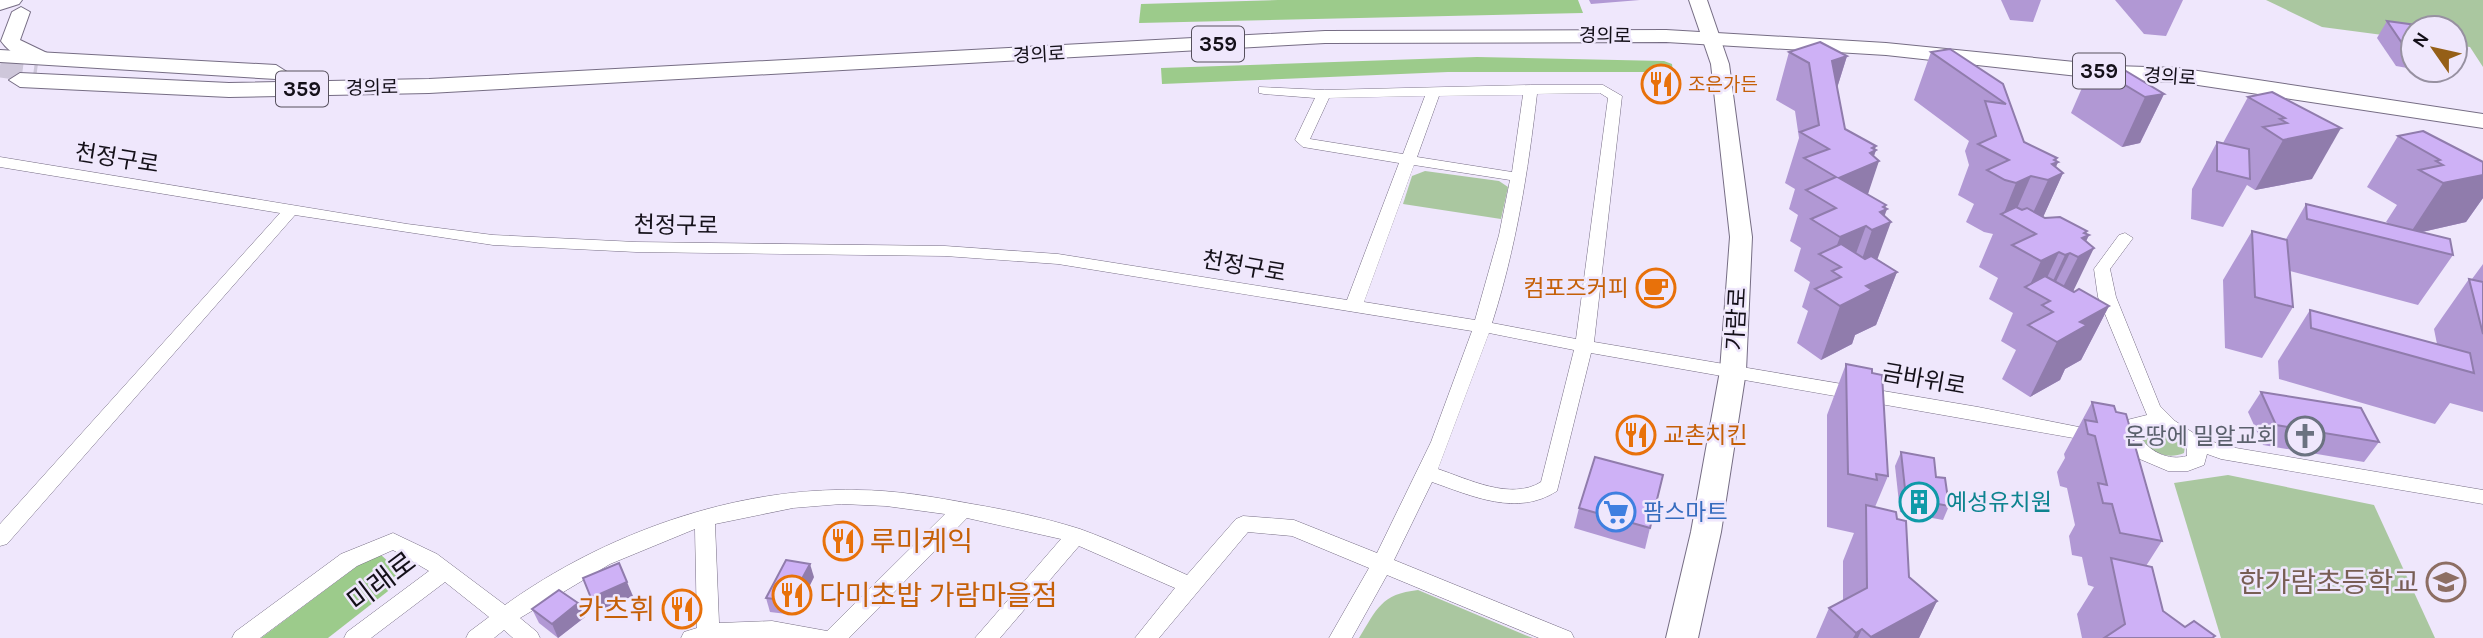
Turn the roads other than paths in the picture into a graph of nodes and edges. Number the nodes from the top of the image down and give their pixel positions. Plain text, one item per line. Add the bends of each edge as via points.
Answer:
1 (38, 0) edge
2 (1698, 0) edge
3 (15, 4) edge
4 (0, 6) edge
5 (0, 25) edge
6 (1713, 38) junction
7 (0, 58) edge
8 (2115, 72) junction
9 (21, 75) edge
10 (589, 75) junction
11 (1531, 89) junction
12 (1264, 90) dead end
13 (1434, 90) junction
14 (1324, 94) junction
15 (2483, 112) edge
16 (2483, 121) edge
17 (2483, 133) edge
18 (1408, 161) junction
19 (0, 162) edge
20 (1518, 177) junction
21 (292, 209) junction
22 (2126, 238) dead end
23 (1353, 308) junction
24 (1484, 327) junction
25 (1584, 347) junction
26 (1733, 371) junction
27 (2141, 428) junction
28 (2195, 449) junction
29 (1426, 473) junction
30 (2483, 497) edge
31 (962, 510) junction
32 (705, 519) junction
33 (1076, 536) junction
34 (0, 538) edge
35 (1384, 565) junction
36 (444, 571) junction
37 (1189, 585) junction
38 (503, 617) junction
39 (700, 636) edge
40 (243, 638) edge
41 (355, 638) edge
42 (477, 638) edge
43 (529, 638) edge
44 (820, 638) edge
45 (835, 638) edge
46 (986, 638) edge
47 (1146, 638) edge
48 (1340, 638) edge
49 (1563, 638) edge
50 (1682, 638) edge

1 - 3 street
2 - 6 street, 가람로
3 - 4 main road
3 - 5 street
3 - 9 street via 10,41 18,49
6 - 8 main road, 경의로 / 359 via 1886,49
6 - 10 main road, 경의로 / 359 via 1325,37
6 - 26 street, 가람로 via 1741,237
7 - 9 main road
8 - 15 main road via 2180,68
8 - 16 main road, 경의로 / 359 via 2238,82
8 - 17 main road
9 - 10 main road, 경의로 / 359 via 259,80
9 - 10 main road via 202,98 438,93
11 - 13 street
11 - 20 street
11 - 25 street via 1603,89 1615,96
12 - 14 street
13 - 14 street
13 - 18 street
14 - 18 street via 1302,141
18 - 20 street
18 - 23 street
19 - 21 street, 천정구로
20 - 24 street
21 - 23 street, 천정구로 via 439,234 543,243 945,251 1058,259
21 - 34 street
22 - 27 street via 2102,269
23 - 24 street, 천정구로
24 - 25 street, 천정구로
24 - 29 street via 1470,372
25 - 26 street, 금바위로
25 - 29 street via 1550,486 1544,492 1508,497
26 - 27 street, 금바위로 via 2105,437
26 - 50 street, 가람로 via 1706,532
27 - 28 street via 2168,426
27 - 28 street via 2170,464 2190,464
28 - 30 street
29 - 35 street
31 - 32 street via 843,497 773,502
31 - 33 street
31 - 45 street
32 - 38 street via 632,544 563,579
32 - 39 street
33 - 37 street
33 - 46 street
35 - 37 street via 1294,528 1243,524
35 - 48 street
35 - 49 street
36 - 38 street
36 - 40 street via 411,548 393,541 383,543 349,560
36 - 41 street, 미래로
37 - 47 street
38 - 42 street
38 - 43 street
39 - 44 street via 755,628

